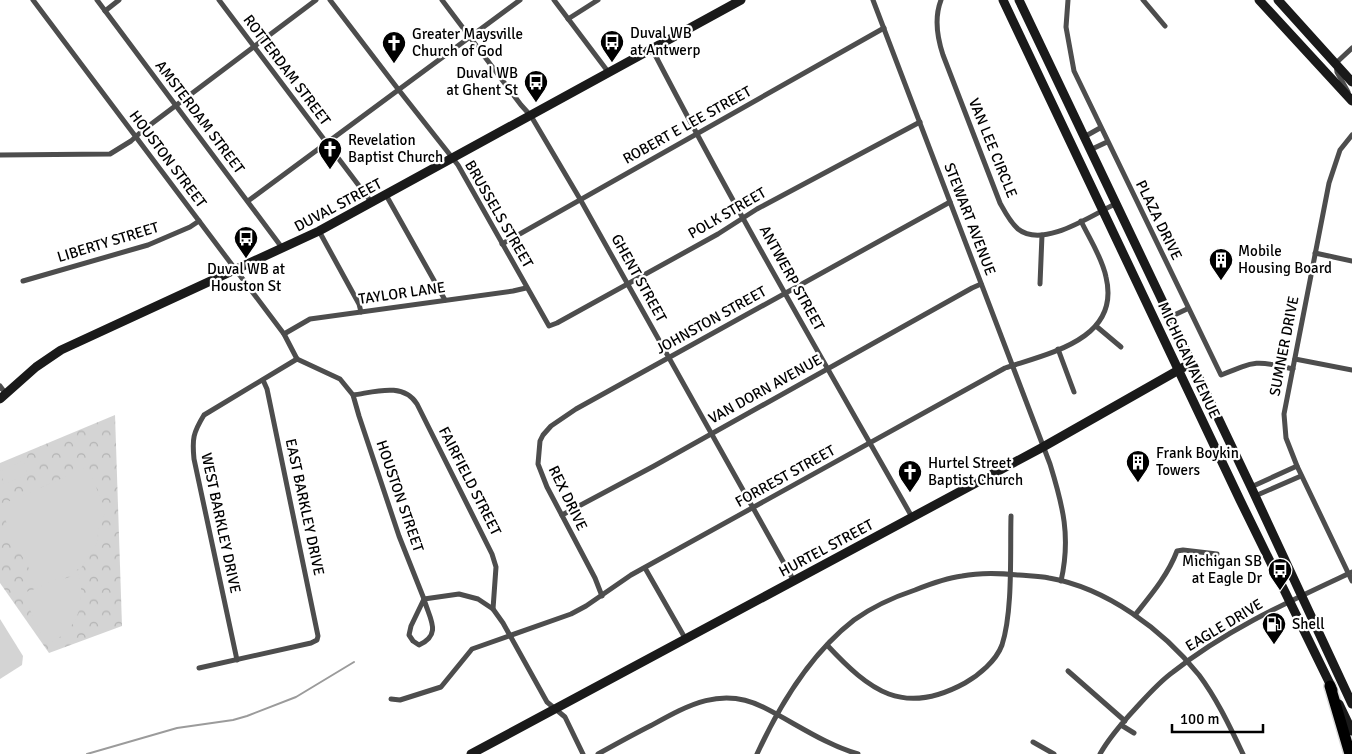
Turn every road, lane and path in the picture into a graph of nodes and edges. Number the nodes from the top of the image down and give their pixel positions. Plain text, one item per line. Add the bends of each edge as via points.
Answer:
1 (33, 0) edge
2 (97, 0) edge
3 (119, 0) edge
4 (219, 0) edge
5 (316, 0) edge
6 (330, 0) edge
7 (442, 0) edge
8 (520, 0) edge
9 (554, 0) edge
10 (598, 0) edge
11 (741, 0) edge
12 (873, 0) edge
13 (941, 0) edge
14 (1004, 0) edge
15 (1019, 0) edge
16 (1068, 0) edge
17 (1143, 0) edge
18 (1259, 0) edge
19 (1278, 0) edge
20 (105, 11) junction
21 (568, 19) junction
22 (1165, 26) dead end
23 (884, 28) junction
24 (470, 37) junction
25 (254, 46) junction
26 (1352, 48) edge
27 (652, 49) junction
28 (1336, 63) junction
29 (609, 73) junction
30 (1352, 82) edge
31 (398, 90) junction
32 (1351, 101) edge
33 (176, 106) junction
34 (531, 116) junction
35 (920, 122) junction
36 (1100, 128) junction
37 (696, 134) junction
38 (1352, 135) edge
39 (136, 137) junction
40 (1084, 137) junction
41 (327, 142) junction
42 (1107, 142) junction
43 (1090, 150) junction
44 (0, 155) edge
45 (452, 159) junction
46 (386, 195) junction
47 (580, 199) junction
48 (248, 201) junction
49 (950, 202) junction
50 (372, 203) junction
51 (1115, 204) junction
52 (1102, 210) junction
53 (744, 218) junction
54 (199, 221) junction
55 (1080, 221) junction
56 (318, 232) junction
57 (1042, 235) junction
58 (502, 244) junction
59 (283, 249) junction
60 (1315, 253) junction
61 (1352, 261) edge
62 (237, 270) junction
63 (23, 281) dead end
64 (627, 283) junction
65 (981, 284) junction
66 (1040, 284) dead end
67 (526, 288) junction
68 (785, 294) junction
69 (445, 300) junction
70 (1187, 309) junction
71 (361, 312) junction
72 (1170, 318) junction
73 (548, 325) joint
74 (1096, 326) junction
75 (284, 334) junction
76 (1121, 347) dead end
77 (1058, 349) junction
78 (669, 358) junction
79 (298, 359) junction
80 (1295, 359) junction
81 (1191, 363) junction
82 (1012, 365) junction
83 (828, 368) junction
84 (1178, 369) junction
85 (1293, 369) junction
86 (1352, 370) edge
87 (262, 380) junction
88 (0, 386) edge
89 (616, 387) joint
90 (1074, 392) dead end
91 (353, 395) junction
92 (3, 397) edge
93 (711, 434) junction
94 (870, 443) junction
95 (1043, 447) junction
96 (1297, 466) junction
97 (1301, 476) junction
98 (1251, 488) junction
99 (1255, 496) junction
100 (753, 508) junction
101 (562, 515) junction
102 (1011, 516) dead end
103 (912, 517) junction
104 (1217, 554) dead end
105 (645, 568) junction
106 (1350, 572) edge
107 (1009, 574) junction
108 (794, 581) junction
109 (1061, 581) junction
110 (1352, 581) edge
111 (602, 596) junction
112 (1302, 596) junction
113 (424, 599) junction
114 (1290, 602) junction
115 (493, 609) junction
116 (1135, 615) junction
117 (510, 635) junction
118 (685, 638) junction
119 (826, 645) junction
120 (237, 660) junction
121 (1187, 661) junction
122 (199, 668) dead end
123 (1068, 671) dead end
124 (1330, 686) junction
125 (391, 699) dead end
126 (1352, 704) edge
127 (556, 710) junction
128 (777, 715) junction
129 (1123, 723) junction
130 (1352, 729) edge
131 (1134, 733) dead end
132 (1033, 742) dead end
133 (471, 754) edge
134 (583, 754) edge
135 (598, 754) edge
136 (757, 754) edge
137 (858, 754) edge
138 (1054, 754) edge
139 (1100, 754) edge
140 (1243, 754) edge
141 (1350, 754) edge

1 - 39 street, HOUSTON STREET
2 - 20 street, AMSTERDAM STREET
3 - 20 street
4 - 25 street, ROTTERDAM STREET
5 - 25 street
6 - 31 street, BRUSSELS STREET
7 - 24 street, GHENT STREET
8 - 24 street
9 - 21 street
10 - 21 street
11 - 27 street, DUVAL STREET
12 - 23 street, STEWART AVENUE
13 - 57 street, VAN LEE CIRCLE via 936,13 939,43 1000,203 1019,230
14 - 52 street, MICHIGAN AVENUE
15 - 40 street, MICHIGAN AVENUE
16 - 36 street, PLAZA DRIVE via 1066,27 1074,71
17 - 22 street
18 - 32 street
19 - 28 street
20 - 33 street, AMSTERDAM STREET
21 - 29 street
23 - 35 street, STEWART AVENUE
23 - 37 street, ROBERT E LEE STREET
24 - 31 street
24 - 34 street, GHENT STREET
25 - 33 street
25 - 41 street, ROTTERDAM STREET
26 - 28 street
27 - 29 street, DUVAL STREET
27 - 37 street, ANTWERP STREET
28 - 30 street
28 - 32 street
29 - 34 street, DUVAL STREET
31 - 41 street
31 - 45 street, BRUSSELS STREET
33 - 39 street
33 - 48 street, AMSTERDAM STREET
34 - 45 street, DUVAL STREET
34 - 47 street, GHENT STREET
35 - 49 street, STEWART AVENUE
35 - 53 street, POLK STREET
36 - 40 street
36 - 42 street, PLAZA DRIVE
37 - 47 street, ROBERT E LEE STREET
37 - 53 street, ANTWERP STREET
38 - 60 street, SUMNER DRIVE via 1340,150 1329,183
39 - 44 street via 110,154
39 - 54 street, HOUSTON STREET
40 - 43 street, MICHIGAN AVENUE
41 - 48 street
41 - 50 street, ROTTERDAM STREET
42 - 43 street
42 - 70 street, PLAZA DRIVE
43 - 51 street, MICHIGAN AVENUE
45 - 46 street, DUVAL STREET
45 - 58 street, BRUSSELS STREET
46 - 50 street, DUVAL STREET
46 - 69 street
47 - 58 street, ROBERT E LEE STREET
47 - 64 street, GHENT STREET
48 - 59 street, AMSTERDAM STREET
49 - 65 street, STEWART AVENUE
49 - 68 street, JOHNSTON STREET
50 - 56 street, DUVAL STREET
51 - 52 street
51 - 72 street, MICHIGAN AVENUE
52 - 55 street
52 - 84 street, MICHIGAN AVENUE
53 - 64 street, POLK STREET
53 - 68 street, ANTWERP STREET
54 - 62 street, HOUSTON STREET
54 - 63 street, LIBERTY STREET via 148,245
55 - 57 street via 1053,234
55 - 74 street via 1102,265 1108,287 1105,312
56 - 59 street, DUVAL STREET
56 - 71 street
57 - 66 street
58 - 67 street, BRUSSELS STREET
59 - 62 street, DUVAL STREET
60 - 61 street
60 - 80 street, SUMNER DRIVE
62 - 75 street, HOUSTON STREET
62 - 92 street, DUVAL STREET via 61,350
64 - 73 street, POLK STREET
64 - 78 street, GHENT STREET
65 - 82 street, STEWART AVENUE
65 - 83 street, VAN DORN AVENUE
67 - 69 street, TAYLOR LANE
67 - 73 street, BRUSSELS STREET
68 - 78 street, JOHNSTON STREET
68 - 83 street, ANTWERP STREET
69 - 71 street, TAYLOR LANE
70 - 72 street
70 - 85 street, PLAZA DRIVE via 1221,376 1255,362
71 - 75 street, TAYLOR LANE via 310,319
72 - 81 street, MICHIGAN AVENUE
74 - 76 street
74 - 77 street, FORREST STREET via 1087,335
75 - 79 street, HOUSTON STREET
77 - 82 street, FORREST STREET
77 - 90 street
78 - 89 street, JOHNSTON STREET
78 - 93 street, GHENT STREET
79 - 87 street, WEST BARKLEY DRIVE
79 - 91 street, HOUSTON STREET via 340,378
80 - 85 street, SUMNER DRIVE
80 - 86 street
81 - 84 street, HURTEL STREET
81 - 98 street, MICHIGAN AVENUE
82 - 94 street, FORREST STREET
82 - 95 street, STEWART AVENUE
83 - 93 street, VAN DORN AVENUE
83 - 94 street, ANTWERP STREET
84 - 95 street, HURTEL STREET
84 - 114 street, MICHIGAN AVENUE
85 - 96 street, SUMNER DRIVE via 1284,414 1286,438
87 - 120 street, WEST BARKLEY DRIVE via 204,415 192,439
87 - 120 street, EAST BARKLEY DRIVE via 267,389 318,632 317,640 311,644
88 - 92 street
89 - 101 street, REX DRIVE via 559,420 540,442 538,464 546,487
91 - 113 street, HOUSTON STREET via 399,536
91 - 115 street, FAIRFIELD STREET via 393,390 414,398 492,554 496,567
93 - 100 street, GHENT STREET
93 - 101 street, VAN DORN AVENUE
94 - 100 street, FORREST STREET
94 - 103 street, ANTWERP STREET
95 - 103 street, HURTEL STREET
95 - 109 street, STEWART AVENUE via 1059,494 1066,532
96 - 97 street, SUMNER DRIVE
96 - 98 street
97 - 99 street
97 - 106 street, SUMNER DRIVE
98 - 99 street, MICHIGAN AVENUE
99 - 112 street, MICHIGAN AVENUE
100 - 105 street, FORREST STREET
100 - 108 street, GHENT STREET
101 - 111 street, REX DRIVE
102 - 107 street
103 - 108 street, HURTEL STREET
104 - 116 street via 1177,551 1162,579
105 - 111 street, FORREST STREET
105 - 118 street
106 - 110 street, SUMNER DRIVE
106 - 112 street, EAGLE DRIVE
107 - 109 street
107 - 119 street via 961,576 904,594 872,608
107 - 119 street via 1007,619 1001,646 984,669 970,680 939,695 907,699 880,691 864,682
108 - 118 street, HURTEL STREET
109 - 116 street via 1111,600
111 - 117 street, FORREST STREET via 571,614
112 - 114 street, EAGLE DRIVE
112 - 126 street, MICHIGAN AVENUE
113 - 113 street, HOUSTON STREET via 409,635 419,645 433,633
113 - 115 street via 459,594 478,599
114 - 121 street, EAGLE DRIVE via 1220,638
114 - 124 street, MICHIGAN AVENUE
115 - 117 street
116 - 121 street
117 - 125 street, FORREST STREET via 472,649 441,686 400,700
117 - 127 street via 547,702
118 - 127 street, HURTEL STREET
119 - 128 street
120 - 122 street
121 - 129 street, EAGLE DRIVE via 1172,672
121 - 140 street via 1217,702
123 - 129 street
124 - 130 street, MICHIGAN AVENUE
124 - 141 highway
127 - 133 street, HURTEL STREET
127 - 134 street via 565,717
128 - 135 street via 741,698 717,697 676,712
128 - 136 street
128 - 137 street via 823,740
129 - 131 street
129 - 139 street, EAGLE DRIVE
132 - 138 street

